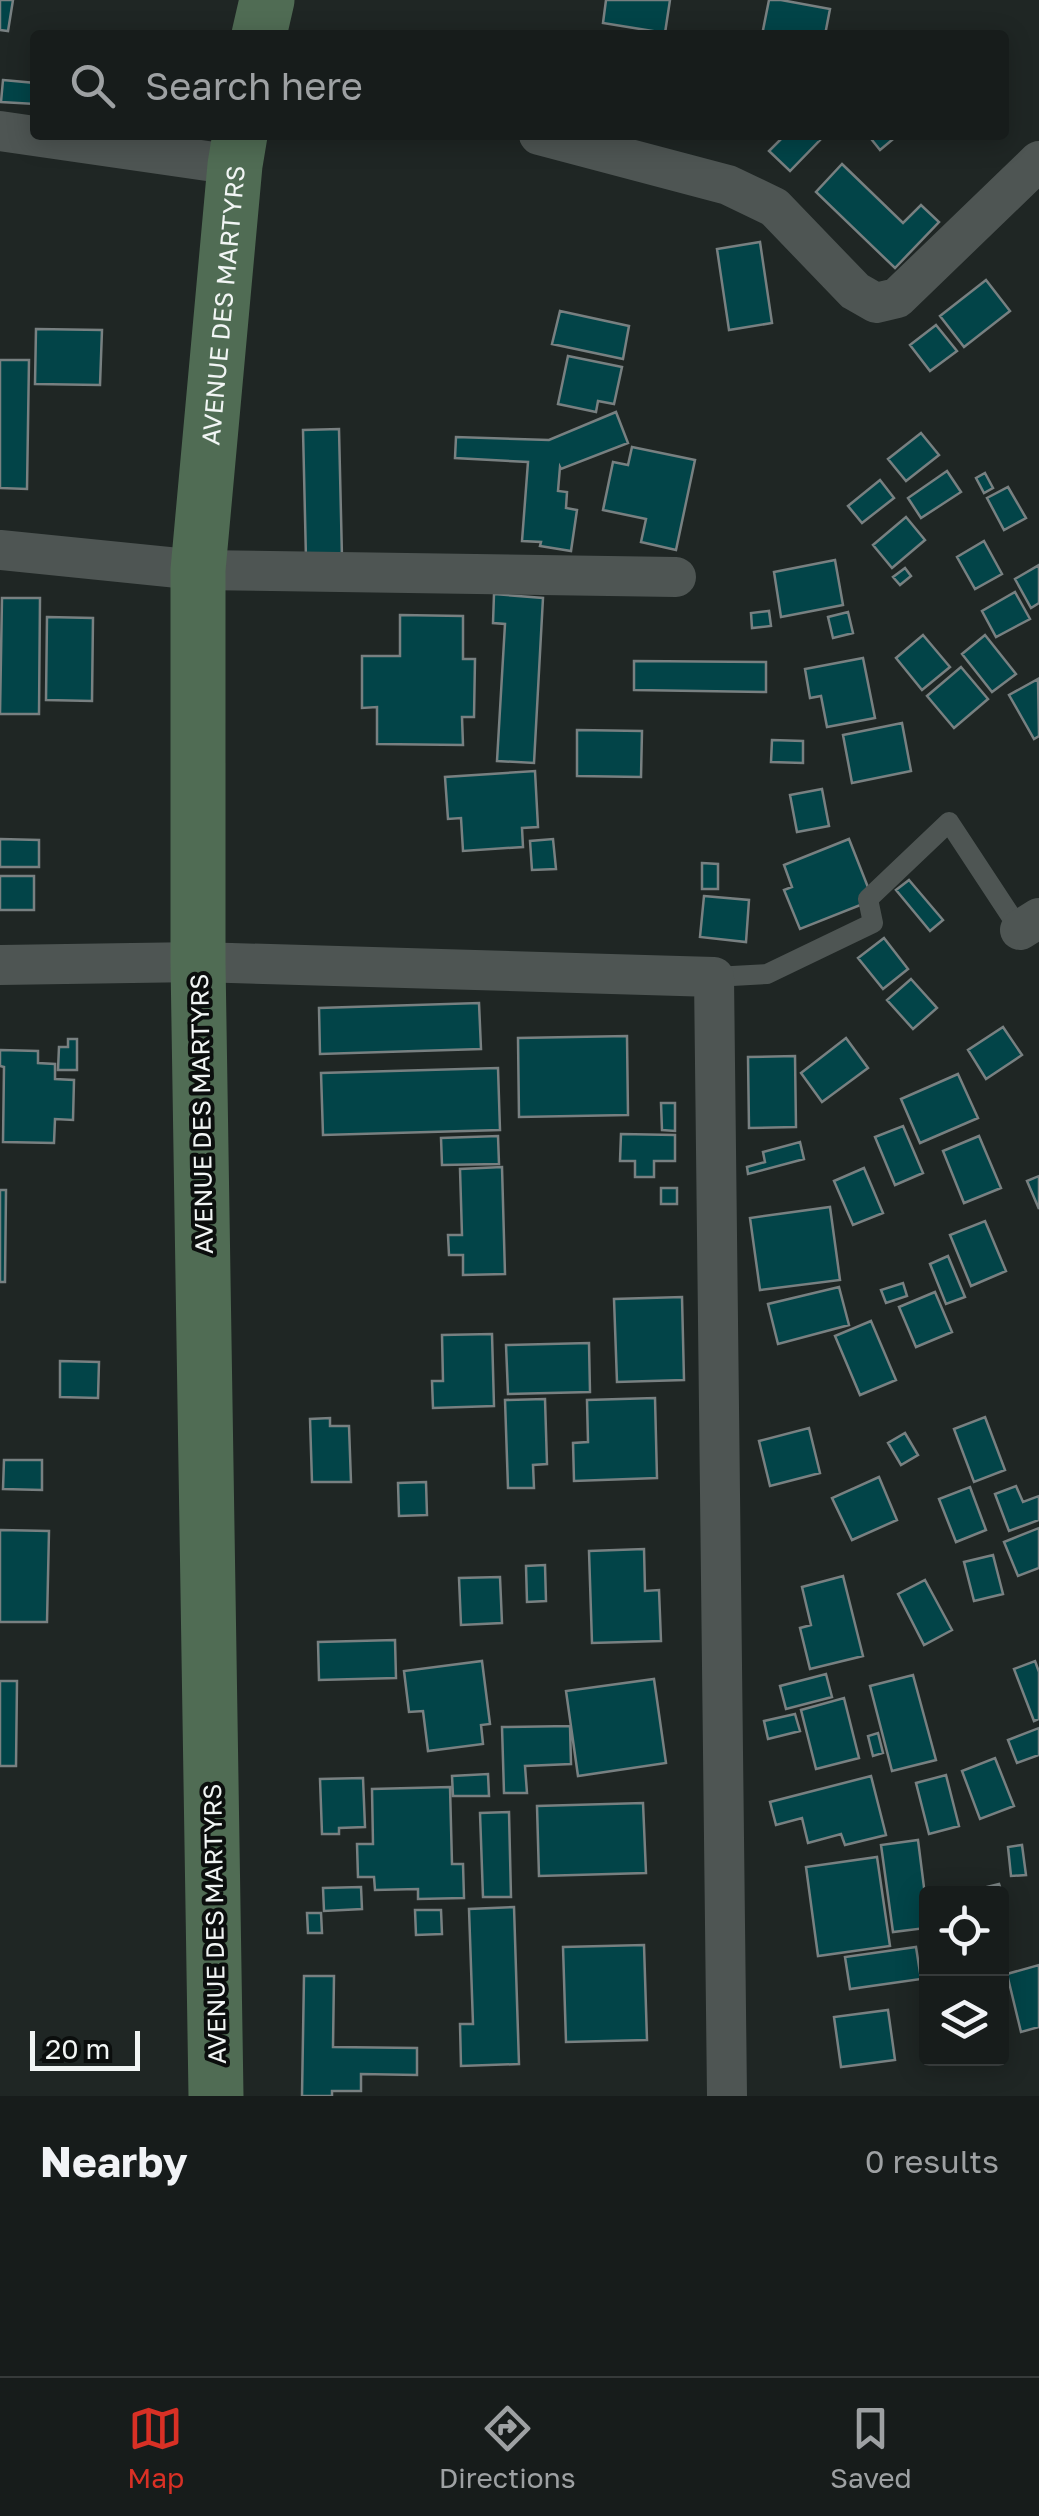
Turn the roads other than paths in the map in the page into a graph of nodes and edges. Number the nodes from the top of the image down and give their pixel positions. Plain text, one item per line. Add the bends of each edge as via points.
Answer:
1 (267, 0) edge
2 (260, 30) edge
3 (0, 131) edge
4 (30, 133) edge
5 (113, 140) edge
6 (558, 140) edge
7 (238, 150) edge
8 (1039, 161) edge
9 (0, 550) edge
10 (198, 570) junction
11 (676, 577) dead end
12 (1030, 924) edge
13 (198, 962) junction
14 (0, 966) edge
15 (714, 978) junction
16 (216, 2096) edge
17 (726, 2096) edge

1 - 2 main road
3 - 4 street
5 - 7 street
6 - 8 street via 728,184 774,207 876,303 897,298
7 - 10 main road, AVENUE DES MARTYRS
9 - 10 street
10 - 11 street
10 - 13 main road, AVENUE DES MARTYRS
12 - 15 lane via 949,822 868,899 873,923 767,974
13 - 14 street
13 - 15 street
13 - 16 main road, AVENUE DES MARTYRS
15 - 17 street

